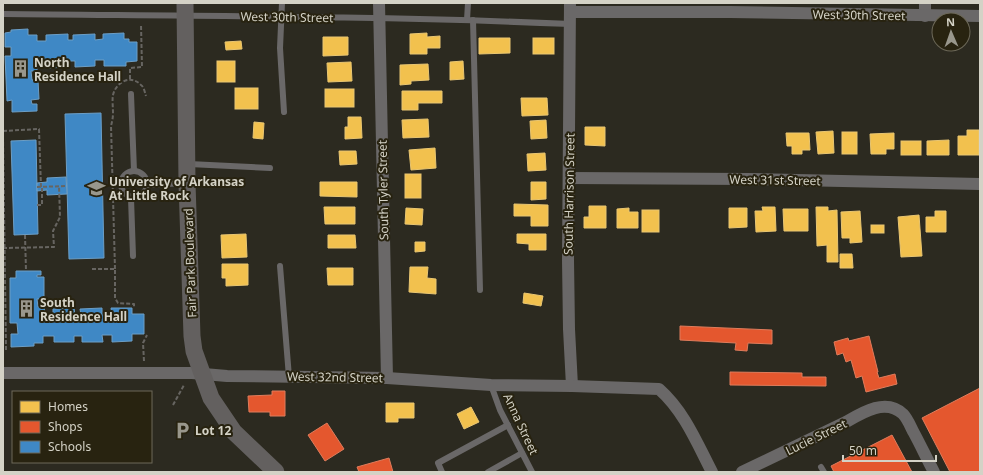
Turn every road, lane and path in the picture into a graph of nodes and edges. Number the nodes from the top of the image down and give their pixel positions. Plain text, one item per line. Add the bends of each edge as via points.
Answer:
1 (282, 3) edge
2 (379, 3) edge
3 (468, 3) edge
4 (925, 3) edge
5 (738, 8) edge
6 (185, 9) edge
7 (571, 13) edge
8 (3, 14) edge
9 (925, 16) junction
10 (980, 16) edge
11 (282, 17) junction
12 (379, 18) junction
13 (470, 20) junction
14 (141, 24) dead end
15 (130, 79) junction
16 (131, 94) dead end
17 (146, 96) dead end
18 (284, 112) dead end
19 (3, 131) edge
20 (3, 136) edge
21 (187, 164) junction
22 (270, 168) dead end
23 (134, 171) junction
24 (569, 178) junction
25 (187, 183) junction
26 (980, 184) edge
27 (147, 185) junction
28 (59, 186) junction
29 (67, 186) dead end
30 (37, 187) dead end
31 (42, 187) junction
32 (4, 189) edge
33 (131, 198) junction
34 (37, 205) dead end
35 (25, 235) dead end
36 (4, 248) edge
37 (25, 248) junction
38 (133, 256) dead end
39 (280, 266) dead end
40 (92, 269) dead end
41 (115, 269) junction
42 (26, 271) dead end
43 (480, 290) dead end
44 (134, 308) dead end
45 (147, 335) dead end
46 (6, 350) dead end
47 (144, 361) dead end
48 (3, 373) edge
49 (202, 375) junction
50 (289, 377) junction
51 (387, 378) junction
52 (184, 385) dead end
53 (491, 385) junction
54 (572, 386) junction
55 (173, 405) dead end
56 (508, 425) junction
57 (522, 453) junction
58 (276, 472) edge
59 (442, 472) edge
60 (488, 472) edge
61 (532, 472) edge
62 (712, 472) edge
63 (742, 472) edge
64 (934, 472) edge

1 - 11 lane
2 - 12 street, South Tyler Street
3 - 13 lane
4 - 9 street
5 - 7 street, West 30th Street
5 - 9 street, West 30th Street
6 - 8 lane, West 30th Street
6 - 11 lane, West 30th Street
6 - 21 street, Fair Park Boulevard
7 - 13 lane, West 30th Street
7 - 24 street, South Harrison Street
9 - 10 street, West 30th Street
11 - 12 lane, West 30th Street
11 - 18 lane via 280,48
12 - 13 lane, West 30th Street
12 - 51 street, South Tyler Street
13 - 43 lane
14 - 15 path via 142,67 130,68
15 - 17 path via 142,85
15 - 41 path via 121,82 113,95 111,126
16 - 23 lane
19 - 31 path via 39,130
20 - 32 path
21 - 22 lane
21 - 25 street, Fair Park Boulevard
23 - 27 lane via 145,176
23 - 33 lane via 129,171 123,176 120,185 123,193
24 - 26 street, West 31st Street
24 - 54 street, South Harrison Street via 569,329
25 - 27 lane
25 - 49 street, Fair Park Boulevard via 192,336
27 - 33 lane via 140,196
28 - 29 path
28 - 31 path
28 - 37 path via 60,217 53,231 54,247
30 - 31 path
31 - 34 path via 42,205
32 - 36 path
33 - 38 lane
35 - 37 path
36 - 37 path
36 - 46 path
37 - 42 path
39 - 50 lane
40 - 41 path
41 - 44 path via 115,298 118,303 134,304
45 - 47 path via 143,343
48 - 49 street, West 32nd Street
49 - 50 street, West 32nd Street
49 - 58 street, Fair Park Boulevard via 211,398 234,432
50 - 51 street, West 32nd Street
51 - 53 street, West 32nd Street
52 - 55 path
53 - 54 street, West 32nd Street
53 - 56 lane, Anna Street
54 - 62 street, West 32nd Street via 659,389 681,414
56 - 57 lane, Anna Street
56 - 59 lane via 438,464
57 - 60 lane
57 - 61 lane, Anna Street
63 - 64 street, Lucie Street via 868,411 884,406 904,415

